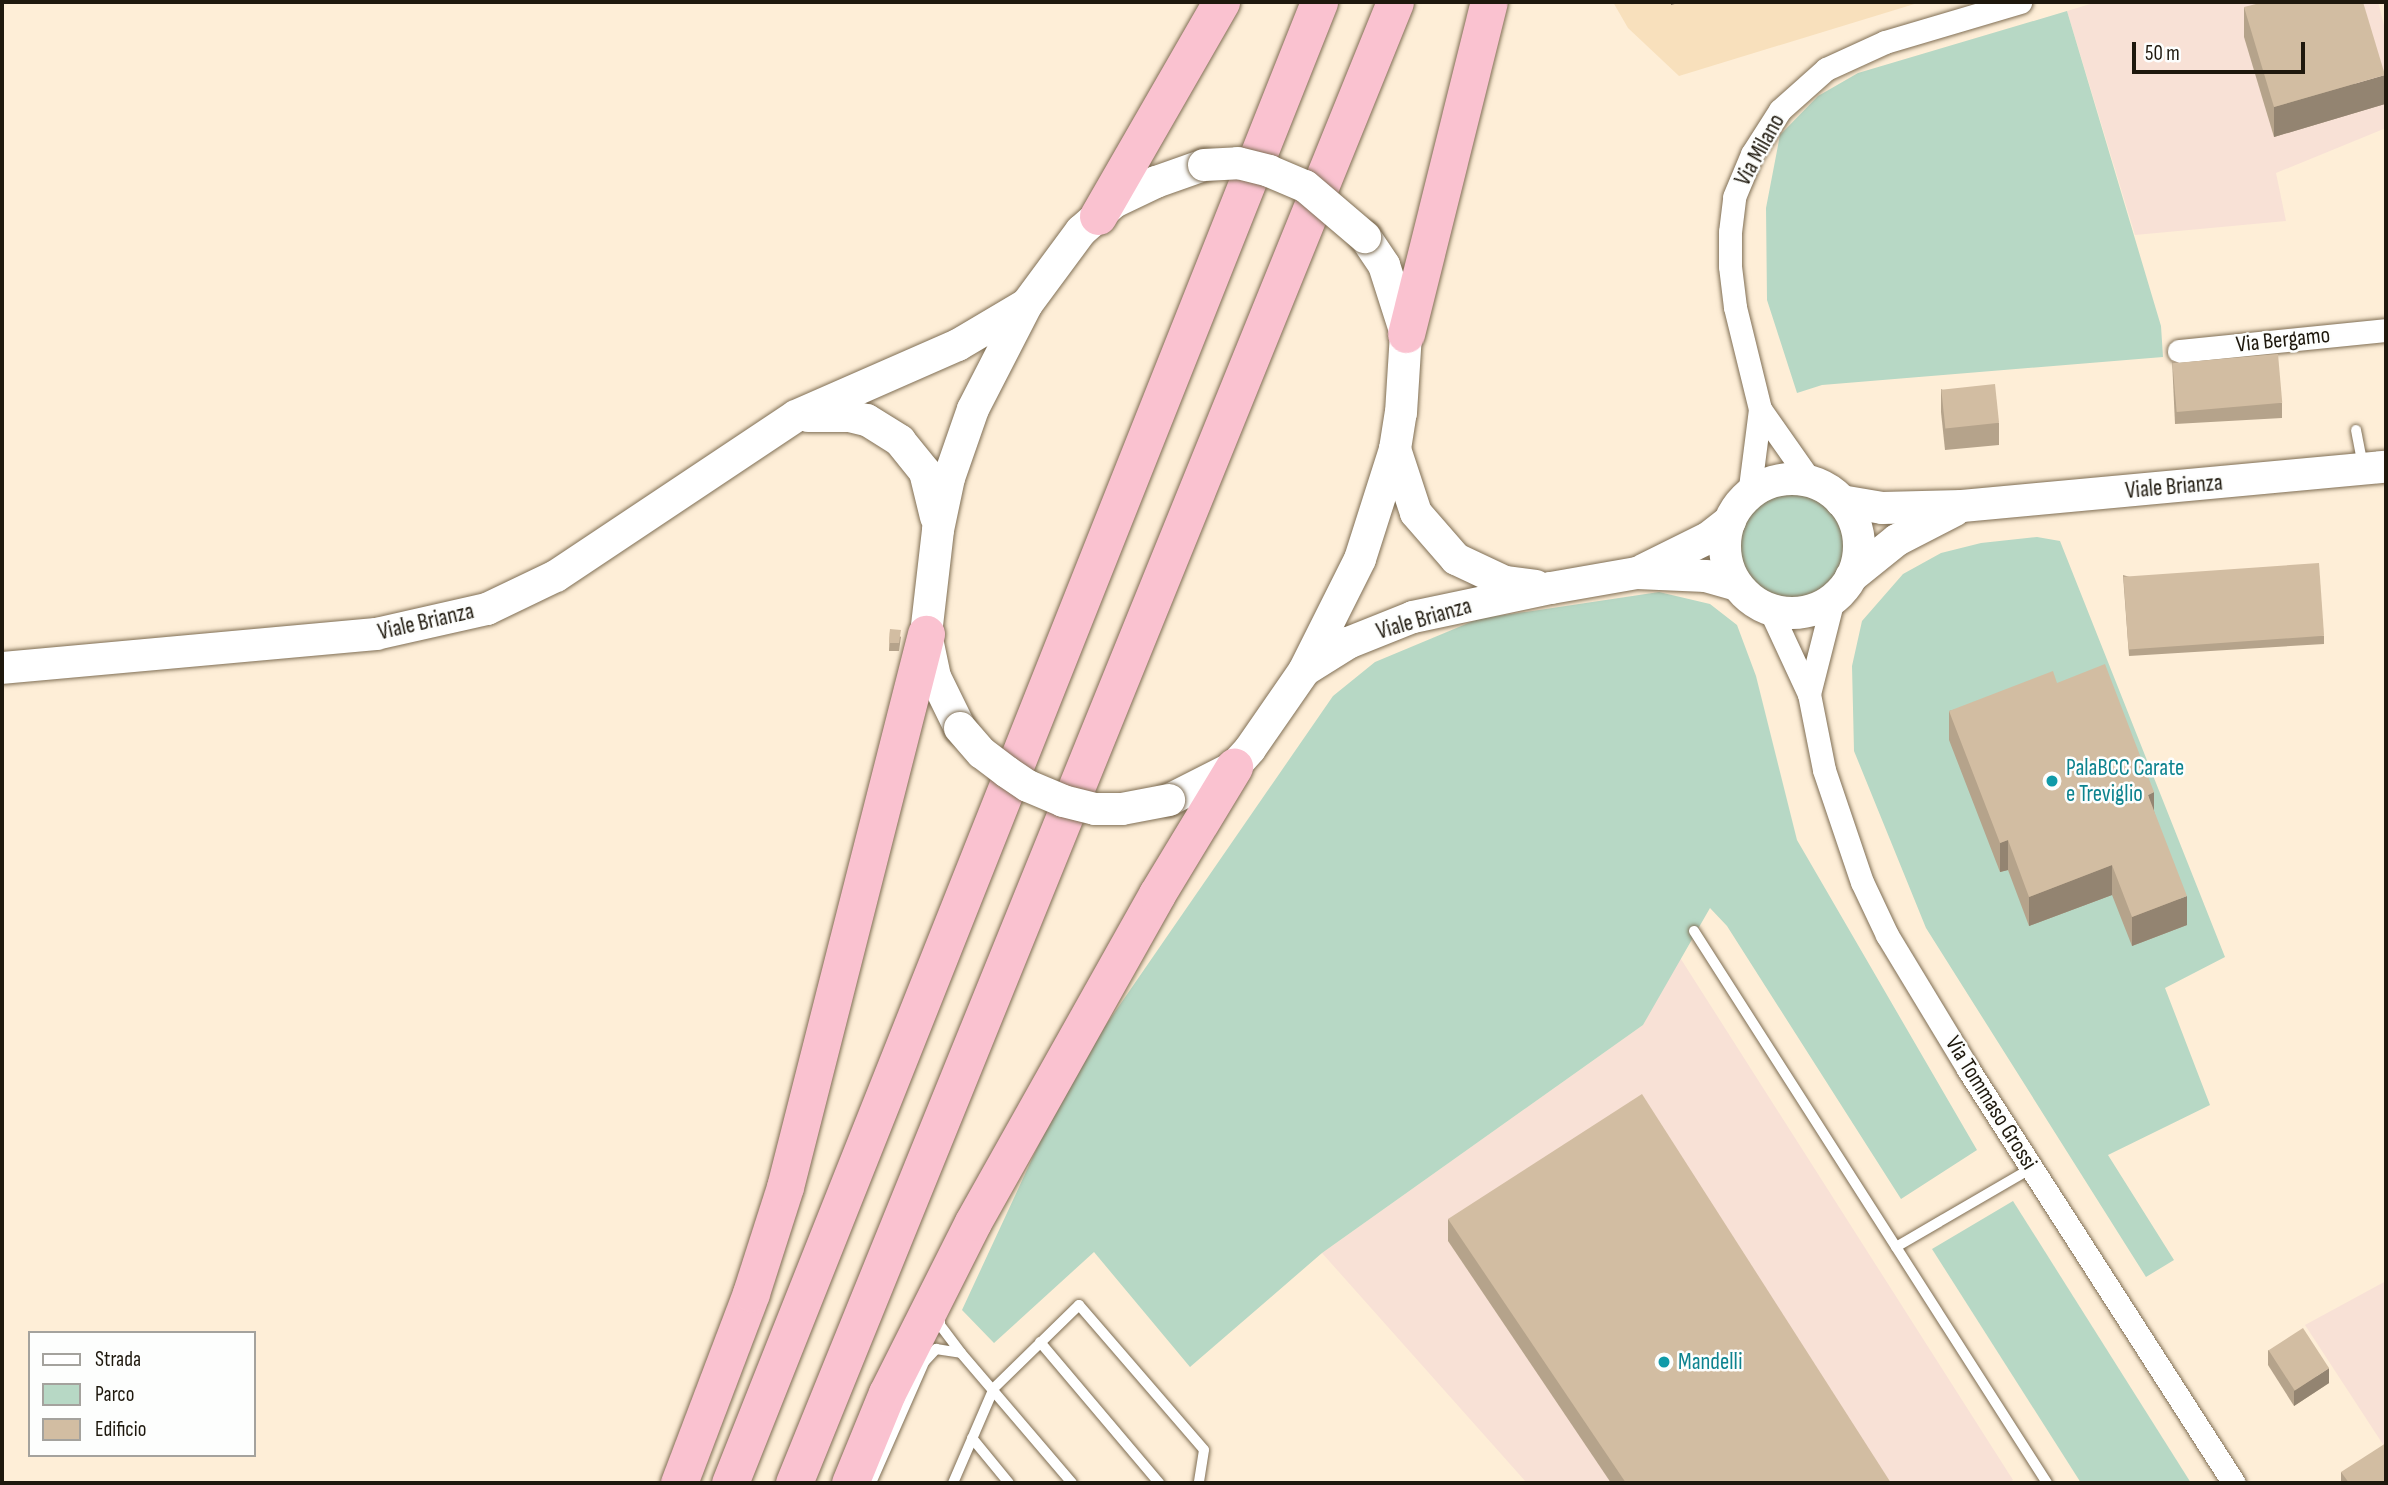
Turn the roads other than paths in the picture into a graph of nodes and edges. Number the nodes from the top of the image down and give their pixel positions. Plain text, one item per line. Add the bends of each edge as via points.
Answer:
1 (1221, 2) edge
2 (1319, 2) edge
3 (1395, 2) edge
4 (1489, 2) edge
5 (2020, 2) edge
6 (1098, 216) junction
7 (1027, 304) junction
8 (2386, 330) edge
9 (1406, 334) junction
10 (2179, 351) dead end
11 (1760, 409) junction
12 (796, 416) junction
13 (2356, 430) dead end
14 (1395, 449) junction
15 (2375, 468) edge
16 (1812, 483) junction
17 (1749, 495) junction
18 (1841, 501) junction
19 (1962, 506) junction
20 (1730, 521) junction
21 (939, 530) junction
22 (1637, 573) junction
23 (1737, 585) junction
24 (1551, 588) junction
25 (1842, 588) junction
26 (1770, 610) junction
27 (926, 634) junction
28 (2, 668) edge
29 (1304, 671) junction
30 (1809, 694) junction
31 (1234, 767) junction
32 (1694, 931) dead end
33 (2032, 1168) junction
34 (1896, 1247) junction
35 (938, 1289) junction
36 (1040, 1342) junction
37 (961, 1353) junction
38 (994, 1388) junction
39 (972, 1438) junction
40 (679, 1483) edge
41 (730, 1483) edge
42 (794, 1483) edge
43 (850, 1483) edge
44 (871, 1483) edge
45 (953, 1483) edge
46 (1009, 1483) edge
47 (1072, 1483) edge
48 (1159, 1483) edge
49 (1199, 1483) edge
50 (2047, 1483) edge
51 (2234, 1483) edge

1 - 6 highway
2 - 41 highway
3 - 42 highway
4 - 9 highway
5 - 11 street, Via Milano via 1885,42 1826,69 1780,110 1734,197 1730,266 1735,307
6 - 7 main road via 1059,257
6 - 9 main road, bridge via 1125,197 1204,165 1238,163 1269,171 1305,186 1365,237 1384,265
7 - 12 main road, Viale Brianza via 958,345
7 - 21 main road via 973,409 949,478
8 - 10 street, Via Bergamo
9 - 14 main road
11 - 16 street, Via Milano
11 - 17 street, Via Milano
12 - 21 main road via 849,416 900,440 925,472
12 - 28 main road, Viale Brianza via 556,576 487,609 376,634
13 - 15 lane
14 - 24 main road, Viale Brianza via 1416,513 1456,559 1506,582
14 - 29 main road via 1360,559
15 - 19 main road, Viale Brianza
16 - 17 main road via 1779,482
16 - 18 main road
17 - 20 main road
18 - 19 main road, Viale Brianza via 1882,508
18 - 25 main road via 1858,538 1858,558
19 - 25 main road, Viale Brianza via 1897,540
20 - 22 main road, Viale Brianza
20 - 23 main road via 1725,553
21 - 27 main road
22 - 23 main road, Viale Brianza via 1706,576
22 - 24 main road, Viale Brianza
23 - 26 main road via 1751,600
24 - 29 main road, Viale Brianza via 1413,617 1348,643
25 - 26 main road via 1803,613
25 - 30 street, Via Tommaso Grossi
26 - 30 street, Via Tommaso Grossi
27 - 31 main road, bridge via 935,677 960,728 1007,772 1063,802 1122,809 1169,800
27 - 40 highway via 785,1187 751,1293
29 - 31 main road
30 - 33 street, Via Tommaso Grossi via 1824,769 1862,882 1894,946
31 - 35 highway via 1157,894
32 - 34 lane
33 - 34 lane
33 - 51 street, Via Tommaso Grossi
34 - 50 lane
35 - 37 lane via 940,1325
35 - 43 highway via 887,1392
36 - 38 lane
36 - 48 lane
36 - 49 lane via 1079,1305 1204,1450
37 - 38 lane
37 - 44 lane via 936,1349 924,1362
38 - 39 lane
38 - 47 lane
39 - 45 lane
39 - 46 lane

